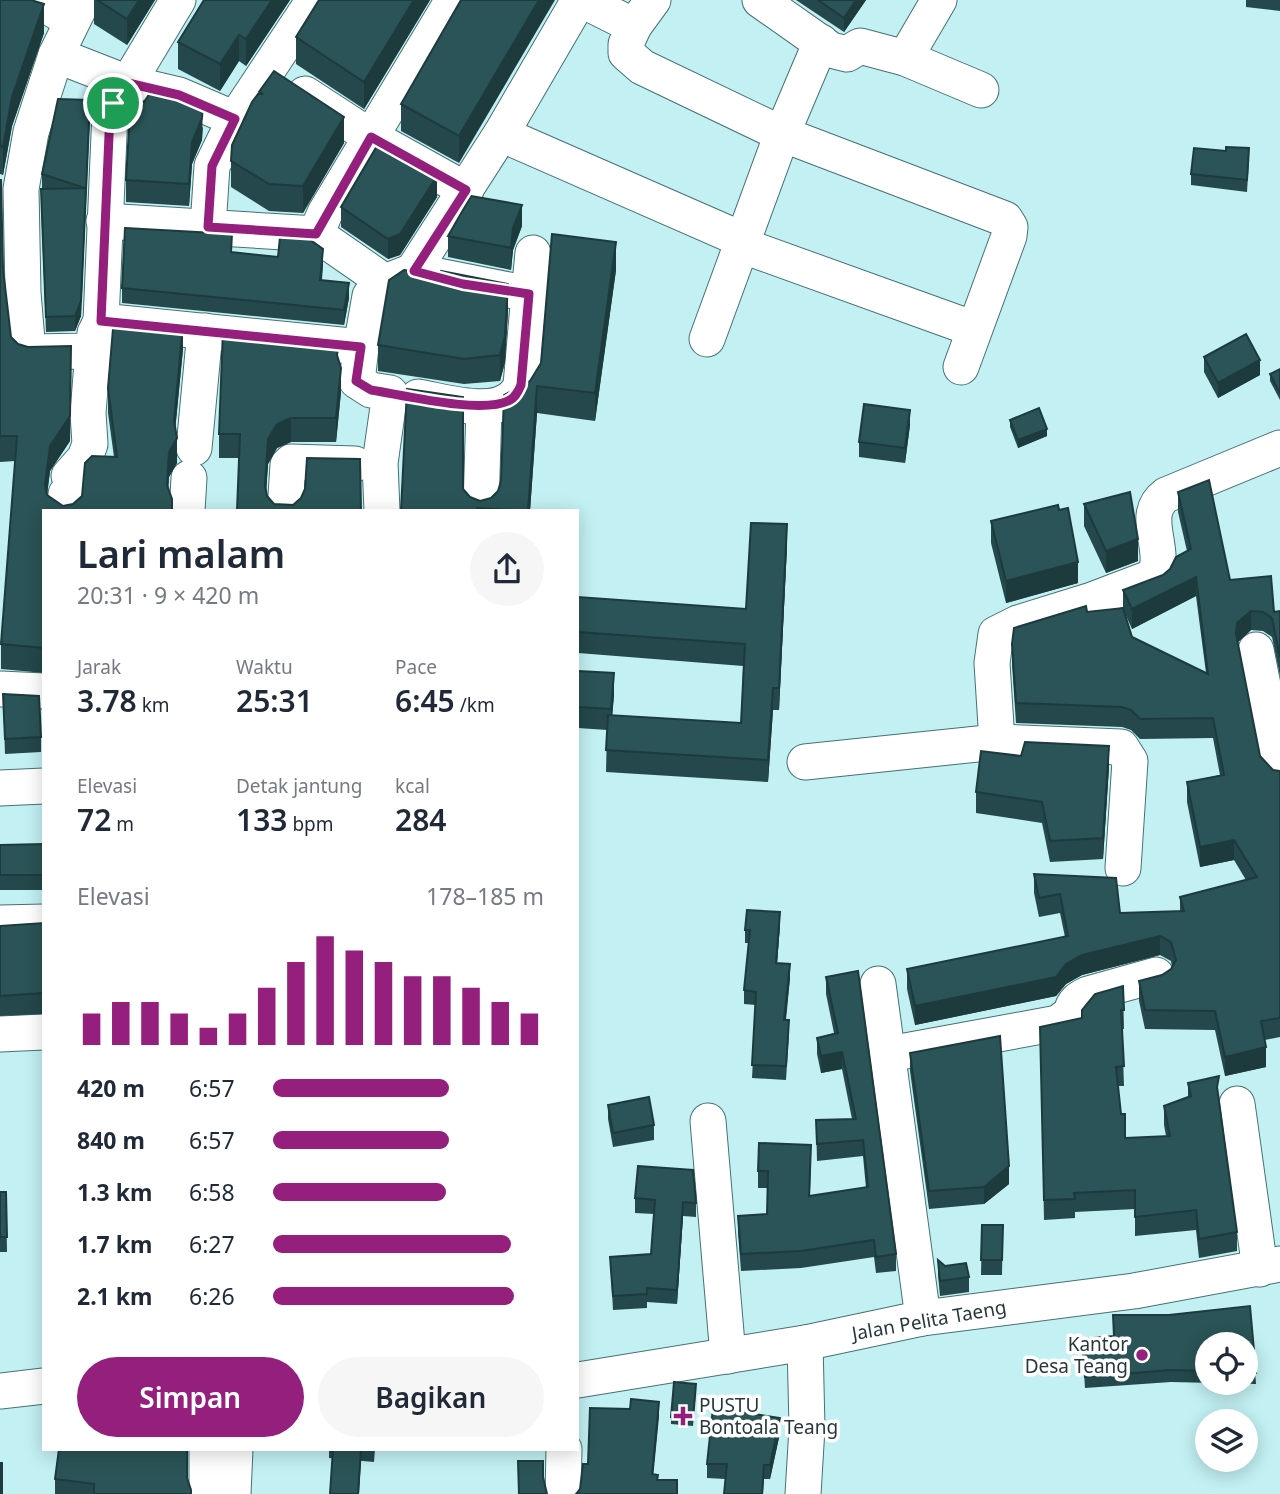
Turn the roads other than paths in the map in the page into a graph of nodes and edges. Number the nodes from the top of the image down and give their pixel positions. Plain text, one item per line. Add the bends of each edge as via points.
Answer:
1 (37, 0) edge
2 (178, 0) edge
3 (314, 0) edge
4 (453, 0) edge
5 (580, 0) edge
6 (760, 0) edge
7 (940, 0) edge
8 (78, 10) edge
9 (644, 13) edge
10 (808, 22) edge
11 (56, 55) junction
12 (905, 58) junction
13 (270, 71) junction
14 (128, 83) junction
15 (981, 90) dead end
16 (235, 119) junction
17 (502, 134) junction
18 (782, 134) junction
19 (371, 137) junction
20 (11, 189) edge
21 (466, 190) junction
22 (103, 221) junction
23 (208, 227) junction
24 (316, 234) junction
25 (742, 243) junction
26 (533, 253) dead end
27 (399, 277) junction
28 (11, 293) edge
29 (529, 294) junction
30 (974, 329) junction
31 (205, 331) junction
32 (97, 336) junction
33 (707, 339) dead end
34 (361, 347) junction
35 (14, 352) edge
36 (961, 367) dead end
37 (390, 393) junction
38 (484, 407) junction
39 (1280, 448) edge
40 (380, 464) junction
41 (190, 479) edge
42 (66, 494) edge
43 (481, 508) edge
44 (285, 509) edge
45 (382, 509) edge
46 (1256, 650) dead end
47 (0, 689) edge
48 (42, 691) edge
49 (997, 742) junction
50 (805, 762) dead end
51 (1279, 767) edge
52 (42, 786) edge
53 (0, 788) edge
54 (1123, 868) dead end
55 (42, 922) edge
56 (0, 923) edge
57 (1156, 975) edge
58 (878, 984) dead end
59 (42, 1032) edge
60 (0, 1034) edge
61 (889, 1054) junction
62 (1237, 1104) dead end
63 (708, 1121) dead end
64 (1270, 1267) edge
65 (923, 1318) junction
66 (805, 1343) junction
67 (728, 1356) junction
68 (579, 1380) edge
69 (42, 1386) edge
70 (0, 1391) edge
71 (208, 1451) edge
72 (235, 1451) edge
73 (564, 1451) edge
74 (207, 1494) edge
75 (233, 1494) edge
76 (563, 1494) edge
77 (803, 1494) edge

1 - 8 street
2 - 14 street
3 - 13 street
4 - 19 street
5 - 9 street
5 - 17 street
6 - 10 street
7 - 12 street
8 - 11 street
9 - 18 street via 626,44 632,60
10 - 12 street via 842,54 860,46
10 - 18 street
11 - 14 street
11 - 20 street
12 - 15 street
13 - 16 street
13 - 19 street
14 - 16 street via 179,95
14 - 22 street via 110,112
16 - 23 street via 212,166
17 - 21 street
17 - 25 street
18 - 25 street
18 - 30 street via 1005,219 1009,236
19 - 21 street
19 - 24 street
20 - 28 street
21 - 27 street
22 - 23 street
22 - 32 street
23 - 24 street
24 - 27 street
25 - 30 street
25 - 33 street
26 - 29 street
27 - 29 street
27 - 34 street via 370,296
28 - 35 street
29 - 38 street via 520,388 511,400
30 - 36 street
31 - 32 street
31 - 34 street
31 - 41 street
32 - 35 street
32 - 42 street via 88,413 90,444
34 - 37 street via 356,381
37 - 38 street
37 - 40 street
38 - 43 street
39 - 49 street via 1156,502 1155,576 996,634 992,663
40 - 44 street via 291,462
40 - 45 street
46 - 51 street
47 - 48 street
49 - 50 street
49 - 54 street via 1111,746 1127,752
52 - 53 street
55 - 56 street
57 - 61 street via 1088,994 1058,1023
58 - 61 street
59 - 60 street
61 - 65 street
62 - 64 street
63 - 67 street
64 - 65 street, Jalan Pelita Taeng via 1133,1291
65 - 66 street, Jalan Pelita Taeng
66 - 67 street, Jalan Pelita Taeng
66 - 77 street
67 - 68 street, Jalan Pelita Taeng
69 - 70 street
71 - 74 street
72 - 75 street
73 - 76 street

